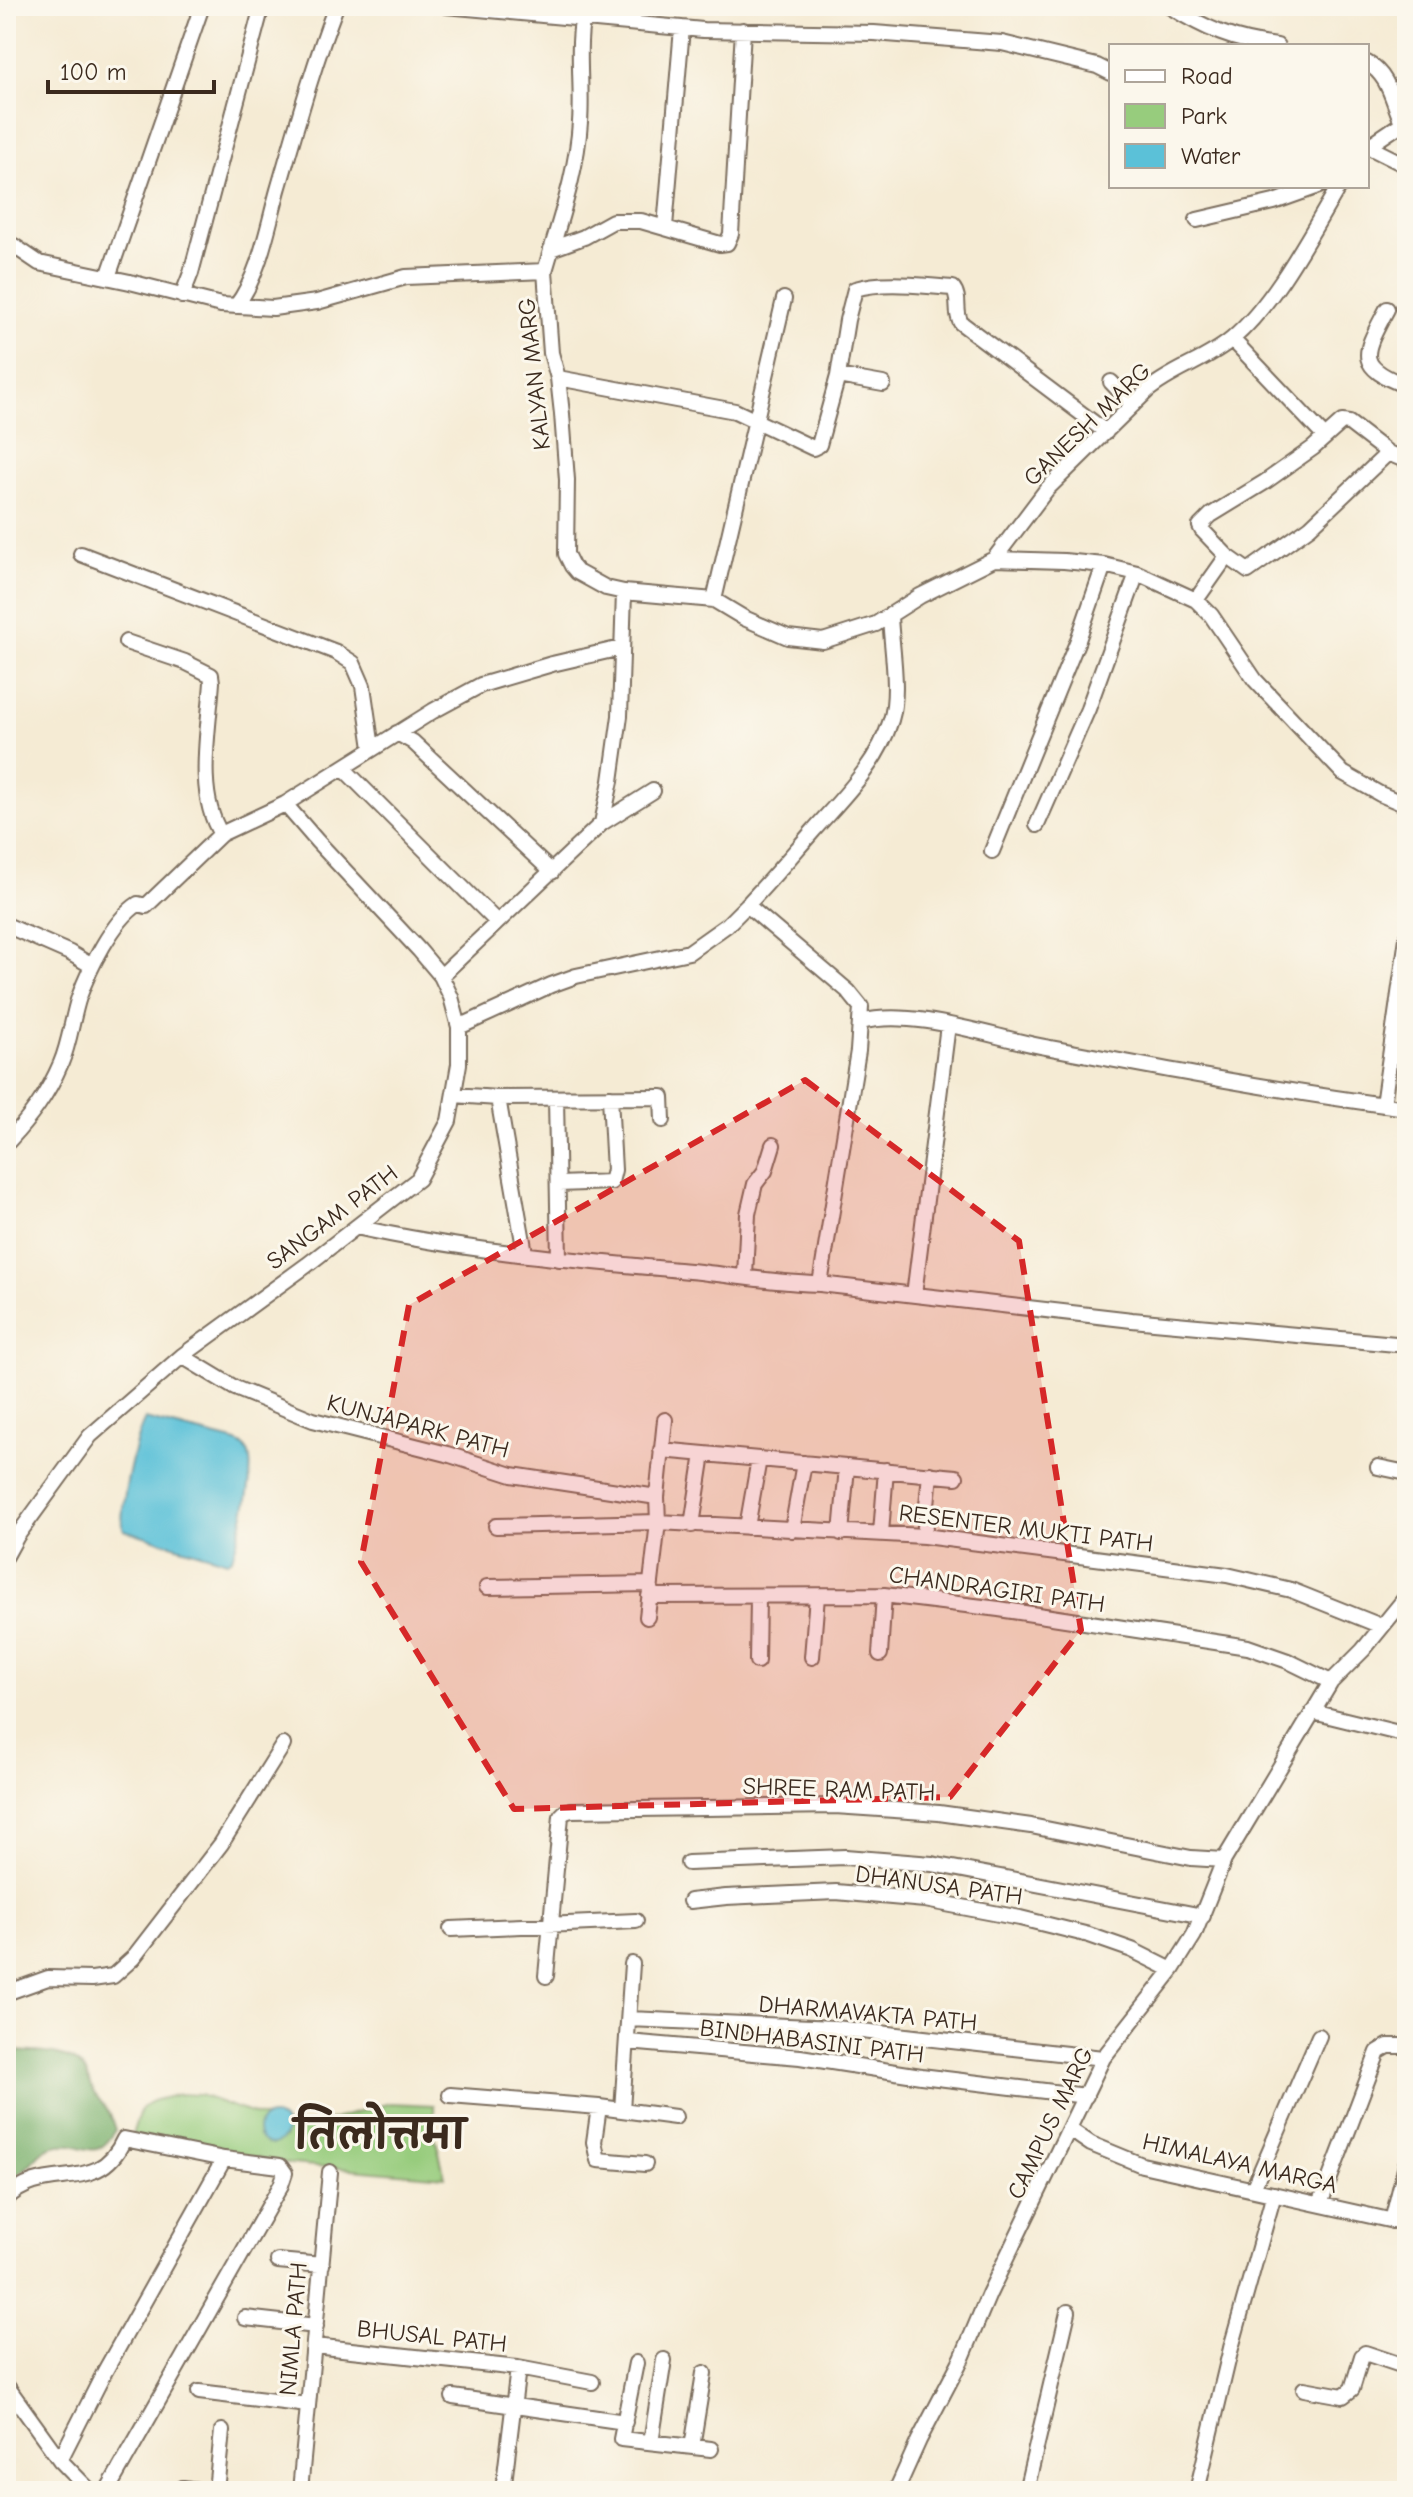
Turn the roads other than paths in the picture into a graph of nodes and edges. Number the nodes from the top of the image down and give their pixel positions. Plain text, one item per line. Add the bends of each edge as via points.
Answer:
1 (202, 6) edge
2 (262, 6) edge
3 (336, 6) edge
4 (446, 6) edge
5 (1169, 6) edge
6 (583, 12) edge
7 (682, 28) junction
8 (743, 30) junction
9 (1254, 44) edge
10 (1369, 64) edge
11 (1109, 72) edge
12 (1404, 121) edge
13 (1369, 145) edge
14 (1369, 147) edge
15 (1407, 166) edge
16 (1313, 188) edge
17 (1338, 188) edge
18 (1197, 220) dead end
19 (665, 227) junction
20 (6, 243) edge
21 (551, 249) junction
22 (545, 271) junction
23 (108, 277) junction
24 (182, 296) junction
25 (784, 299) dead end
26 (236, 306) junction
27 (1387, 309) dead end
28 (1232, 339) junction
29 (838, 376) junction
30 (558, 378) junction
31 (1111, 382) dead end
32 (883, 384) dead end
33 (1407, 386) edge
34 (1133, 405) junction
35 (756, 420) junction
36 (1106, 432) junction
37 (1324, 436) junction
38 (1388, 453) junction
39 (1407, 461) edge
40 (81, 554) dead end
41 (1227, 556) junction
42 (994, 559) junction
43 (1104, 565) junction
44 (1137, 573) junction
45 (624, 592) junction
46 (714, 600) junction
47 (1196, 600) junction
48 (890, 615) junction
49 (126, 642) dead end
50 (621, 648) junction
51 (397, 733) junction
52 (372, 748) junction
53 (343, 768) junction
54 (653, 791) dead end
55 (1407, 802) edge
56 (285, 804) junction
57 (602, 823) junction
58 (1037, 825) dead end
59 (221, 834) junction
60 (992, 851) dead end
61 (552, 872) junction
62 (747, 905) junction
63 (497, 922) junction
64 (6, 925) edge
65 (1407, 938) edge
66 (92, 966) junction
67 (441, 976) junction
68 (861, 1022) junction
69 (948, 1025) junction
70 (459, 1027) junction
71 (454, 1095) junction
72 (610, 1097) junction
73 (498, 1098) junction
74 (556, 1098) junction
75 (1383, 1105) junction
76 (1407, 1108) edge
77 (663, 1120) dead end
78 (6, 1144) edge
79 (773, 1145) dead end
80 (559, 1184) junction
81 (356, 1227) junction
82 (525, 1253) junction
83 (559, 1259) junction
84 (745, 1276) junction
85 (820, 1284) junction
86 (914, 1295) junction
87 (1407, 1345) edge
88 (182, 1356) junction
89 (665, 1420) dead end
90 (661, 1450) junction
91 (703, 1454) junction
92 (759, 1459) junction
93 (804, 1463) junction
94 (847, 1467) junction
95 (1378, 1467) dead end
96 (886, 1470) junction
97 (1407, 1473) edge
98 (930, 1474) junction
99 (956, 1477) dead end
100 (657, 1497) junction
101 (658, 1522) junction
102 (692, 1525) junction
103 (496, 1526) dead end
104 (747, 1527) junction
105 (792, 1530) junction
106 (841, 1533) junction
107 (881, 1533) junction
108 (924, 1536) junction
109 (6, 1556) edge
110 (487, 1587) dead end
111 (650, 1590) junction
112 (884, 1595) junction
113 (817, 1596) junction
114 (1407, 1596) edge
115 (758, 1597) junction
116 (647, 1617) dead end
117 (1381, 1626) junction
118 (880, 1654) dead end
119 (812, 1657) dead end
120 (757, 1661) dead end
121 (1331, 1682) junction
122 (1313, 1712) junction
123 (1407, 1735) edge
124 (283, 1745) dead end
125 (1224, 1860) junction
126 (688, 1863) dead end
127 (690, 1901) dead end
128 (1203, 1916) junction
129 (636, 1921) dead end
130 (550, 1926) junction
131 (451, 1929) dead end
132 (632, 1964) dead end
133 (1172, 1970) junction
134 (546, 1976) dead end
135 (6, 1993) edge
136 (629, 2019) junction
137 (1319, 2036) dead end
138 (628, 2042) junction
139 (1407, 2046) edge
140 (1103, 2058) junction
141 (450, 2095) dead end
142 (1086, 2096) junction
143 (599, 2107) junction
144 (622, 2110) junction
145 (675, 2117) dead end
146 (1069, 2129) junction
147 (224, 2159) junction
148 (1407, 2161) edge
149 (645, 2164) dead end
150 (330, 2172) dead end
151 (1253, 2189) junction
152 (1274, 2194) junction
153 (6, 2199) edge
154 (1320, 2204) junction
155 (1400, 2222) edge
156 (278, 2261) dead end
157 (322, 2265) junction
158 (1068, 2312) dead end
159 (245, 2318) dead end
160 (316, 2326) junction
161 (314, 2346) junction
162 (664, 2360) dead end
163 (636, 2363) dead end
164 (1407, 2367) edge
165 (518, 2368) junction
166 (704, 2373) dead end
167 (592, 2382) dead end
168 (6, 2385) edge
169 (1304, 2389) dead end
170 (199, 2392) dead end
171 (453, 2397) dead end
172 (308, 2405) junction
173 (513, 2405) junction
174 (625, 2422) junction
175 (222, 2431) dead end
176 (651, 2442) junction
177 (692, 2447) junction
178 (711, 2449) dead end
179 (60, 2460) junction
180 (90, 2491) edge
181 (107, 2491) edge
182 (182, 2491) edge
183 (205, 2491) edge
184 (216, 2491) edge
185 (300, 2491) edge
186 (503, 2491) edge
187 (896, 2491) edge
188 (1026, 2491) edge
189 (1197, 2491) edge

1 - 23 street
2 - 24 street
3 - 26 street via 260,252
4 - 6 street
5 - 9 street via 1205,28
6 - 7 street
6 - 21 street via 576,162
7 - 8 street
7 - 19 street
8 - 11 street via 1002,43
8 - 19 street via 730,240 720,244
10 - 12 street via 1387,82
12 - 13 street
14 - 15 street
16 - 18 street
17 - 28 street, GANESH MARG via 1281,280
19 - 21 street via 613,221
20 - 23 street, KALYAN MARG via 39,263
21 - 22 street
22 - 26 street, KALYAN MARG via 406,277 317,302
22 - 30 street, KALYAN MARG
23 - 24 street, KALYAN MARG
24 - 26 street, KALYAN MARG
25 - 35 street
27 - 33 street via 1370,342 1368,362 1383,377
28 - 34 street, GANESH MARG via 1164,376
28 - 37 street
29 - 32 street
29 - 35 street via 817,448
29 - 36 street via 855,289 953,288 961,323
30 - 35 street via 725,409
30 - 45 street, KALYAN MARG via 567,480 566,554 577,572
31 - 34 street
34 - 36 street, GANESH MARG
35 - 46 street
36 - 42 street, GANESH MARG via 1047,489
37 - 38 street via 1342,422 1349,423
37 - 41 street via 1203,521 1202,530
38 - 39 street
38 - 41 street via 1310,527 1248,571
40 - 52 street via 353,663 363,686
41 - 47 street
42 - 43 street
42 - 48 street, KALYAN MARG
43 - 44 street
43 - 60 street
44 - 47 street
44 - 58 street via 1088,709
45 - 46 street, KALYAN MARG
45 - 50 street
46 - 48 street, KALYAN MARG via 788,637 823,641
47 - 55 street via 1255,680 1343,773
48 - 62 street via 894,696 882,743 852,787
49 - 59 street via 211,675 205,785 207,807
50 - 51 street via 481,685
50 - 57 street via 620,716
51 - 52 street
51 - 61 street
52 - 53 street
53 - 56 street
53 - 63 street
54 - 57 street
56 - 59 street
56 - 67 street
57 - 61 street
59 - 66 street via 146,906 131,908
61 - 63 street
62 - 68 street via 848,991 861,1007
62 - 70 street via 689,952 564,980
63 - 67 street
64 - 66 street
65 - 75 street
66 - 78 street via 62,1060 41,1104
67 - 70 street, SANGAM PATH
68 - 69 street via 886,1017
68 - 85 street
69 - 75 street via 1156,1068
69 - 86 street
70 - 71 street, SANGAM PATH
71 - 73 street
71 - 81 street, SANGAM PATH via 449,1121 418,1179
72 - 74 street
72 - 77 street via 662,1097
72 - 80 street via 611,1182
73 - 74 street
73 - 82 street
74 - 80 street
75 - 76 street
79 - 84 street via 748,1214
80 - 83 street
81 - 82 street
81 - 88 street, SANGAM PATH
82 - 83 street
83 - 84 street
84 - 85 street
85 - 86 street
86 - 87 street
88 - 100 street, KUNJAPARK PATH via 235,1388 313,1420 512,1475
88 - 109 street, SANGAM PATH via 90,1436
89 - 90 street
90 - 91 street
90 - 100 street
91 - 92 street
91 - 102 street
92 - 93 street
92 - 104 street
93 - 94 street
93 - 105 street
94 - 96 street
94 - 106 street
95 - 97 street
96 - 98 street
96 - 107 street
98 - 99 street
98 - 108 street
100 - 101 street
101 - 102 street, RESENTER MUKTI PATH
101 - 103 street, RESENTER MUKTI PATH
101 - 111 street
102 - 104 street, RESENTER MUKTI PATH
104 - 105 street, RESENTER MUKTI PATH
105 - 106 street, RESENTER MUKTI PATH
106 - 107 street, RESENTER MUKTI PATH
107 - 108 street, RESENTER MUKTI PATH
108 - 117 street, RESENTER MUKTI PATH via 1227,1575 1291,1590
110 - 111 street, CHANDRAGIRI PATH
111 - 115 street, CHANDRAGIRI PATH
111 - 116 street
112 - 113 street, CHANDRAGIRI PATH
112 - 118 street
112 - 121 street, CHANDRAGIRI PATH via 1248,1647
113 - 115 street, CHANDRAGIRI PATH
113 - 119 street
114 - 117 street, CAMPUS MARG
115 - 120 street
117 - 121 street, CAMPUS MARG
121 - 122 street, CAMPUS MARG
122 - 123 street
122 - 125 street, CAMPUS MARG
124 - 135 street via 221,1844 133,1958 113,1976 48,1978
125 - 128 street, CAMPUS MARG
125 - 130 street, SHREE RAM PATH via 939,1813 835,1806 571,1810 561,1816
126 - 128 street via 845,1857 932,1864
127 - 133 street, DHANUSA PATH via 836,1892 925,1900 1089,1935
128 - 133 street, CAMPUS MARG
129 - 130 street
130 - 131 street
130 - 134 street
132 - 136 street
133 - 140 street, CAMPUS MARG
136 - 138 street
136 - 140 street, DHARMAVAKTA PATH via 835,2028
137 - 151 street
138 - 142 street, BINDHABASINI PATH via 800,2057
138 - 144 street
139 - 154 street via 1378,2052
140 - 142 street, CAMPUS MARG
141 - 143 street
142 - 146 street, CAMPUS MARG
143 - 144 street
143 - 149 street via 594,2142 598,2160
144 - 145 street
146 - 151 street, HIMALAYA MARGA via 1142,2165
146 - 187 street, CAMPUS MARG
147 - 153 street via 124,2139 101,2170 24,2184
147 - 179 street
147 - 181 street via 280,2166 285,2173
148 - 155 street
150 - 157 street, NIMLA PATH
151 - 152 street, HIMALAYA MARGA
152 - 154 street, HIMALAYA MARGA
152 - 189 street
154 - 155 street, HIMALAYA MARGA
156 - 157 street
157 - 160 street, NIMLA PATH
158 - 188 street
159 - 160 street
160 - 161 street, NIMLA PATH
161 - 165 street, BHUSAL PATH
161 - 172 street, NIMLA PATH
162 - 176 street
163 - 174 street
164 - 169 street via 1365,2353 1352,2389 1343,2396
165 - 167 street
165 - 173 street, BHUSAL PATH
166 - 177 street
168 - 179 street
170 - 172 street
171 - 173 street
172 - 185 street, NIMLA PATH
173 - 174 street
173 - 186 street, BHUSAL PATH
174 - 176 street via 621,2439
175 - 184 street
176 - 177 street
177 - 178 street
179 - 180 street
182 - 183 street

